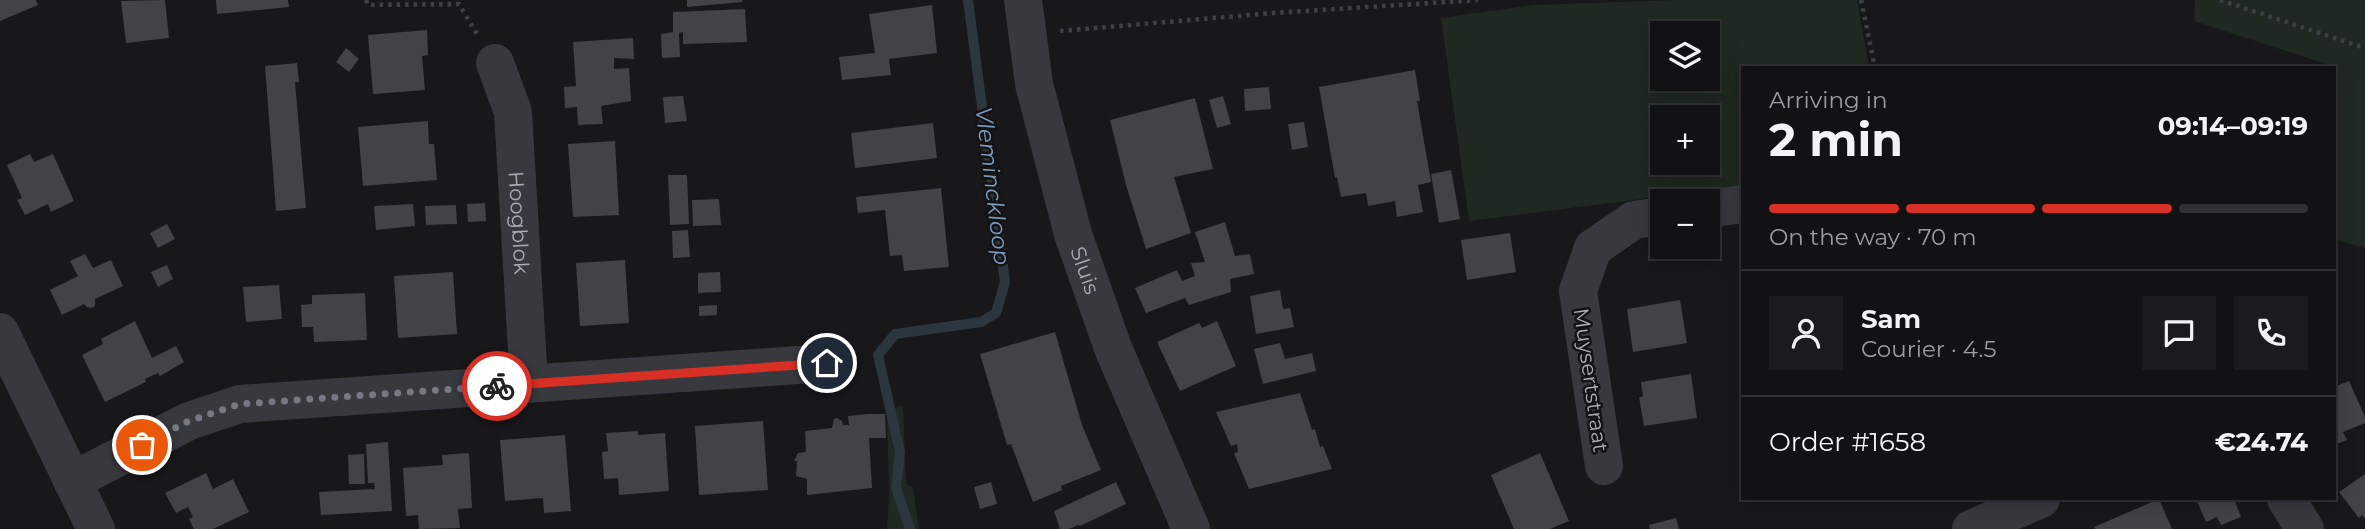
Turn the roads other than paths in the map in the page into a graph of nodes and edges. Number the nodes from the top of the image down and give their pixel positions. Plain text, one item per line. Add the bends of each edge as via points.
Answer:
1 (1026, 17) edge
2 (495, 63) road end
3 (1741, 204) edge
4 (1720, 207) edge
5 (1650, 218) edge
6 (0, 331) edge
7 (827, 363) dead end
8 (529, 384) junction
9 (1604, 466) dead end
10 (72, 481) junction
11 (2039, 500) edge
12 (2287, 500) edge
13 (96, 529) edge
14 (1191, 529) edge
15 (1971, 529) edge
16 (2305, 529) edge

1 - 14 street, Sluis via 1034,84 1073,234 1113,348
2 - 8 street, Hoogblok via 513,112
3 - 4 street
5 - 9 street, Muysertstraat via 1634,220 1593,248 1578,291
6 - 10 street
7 - 8 street
8 - 10 street via 240,404 189,421
10 - 13 street
11 - 15 street
12 - 16 street

